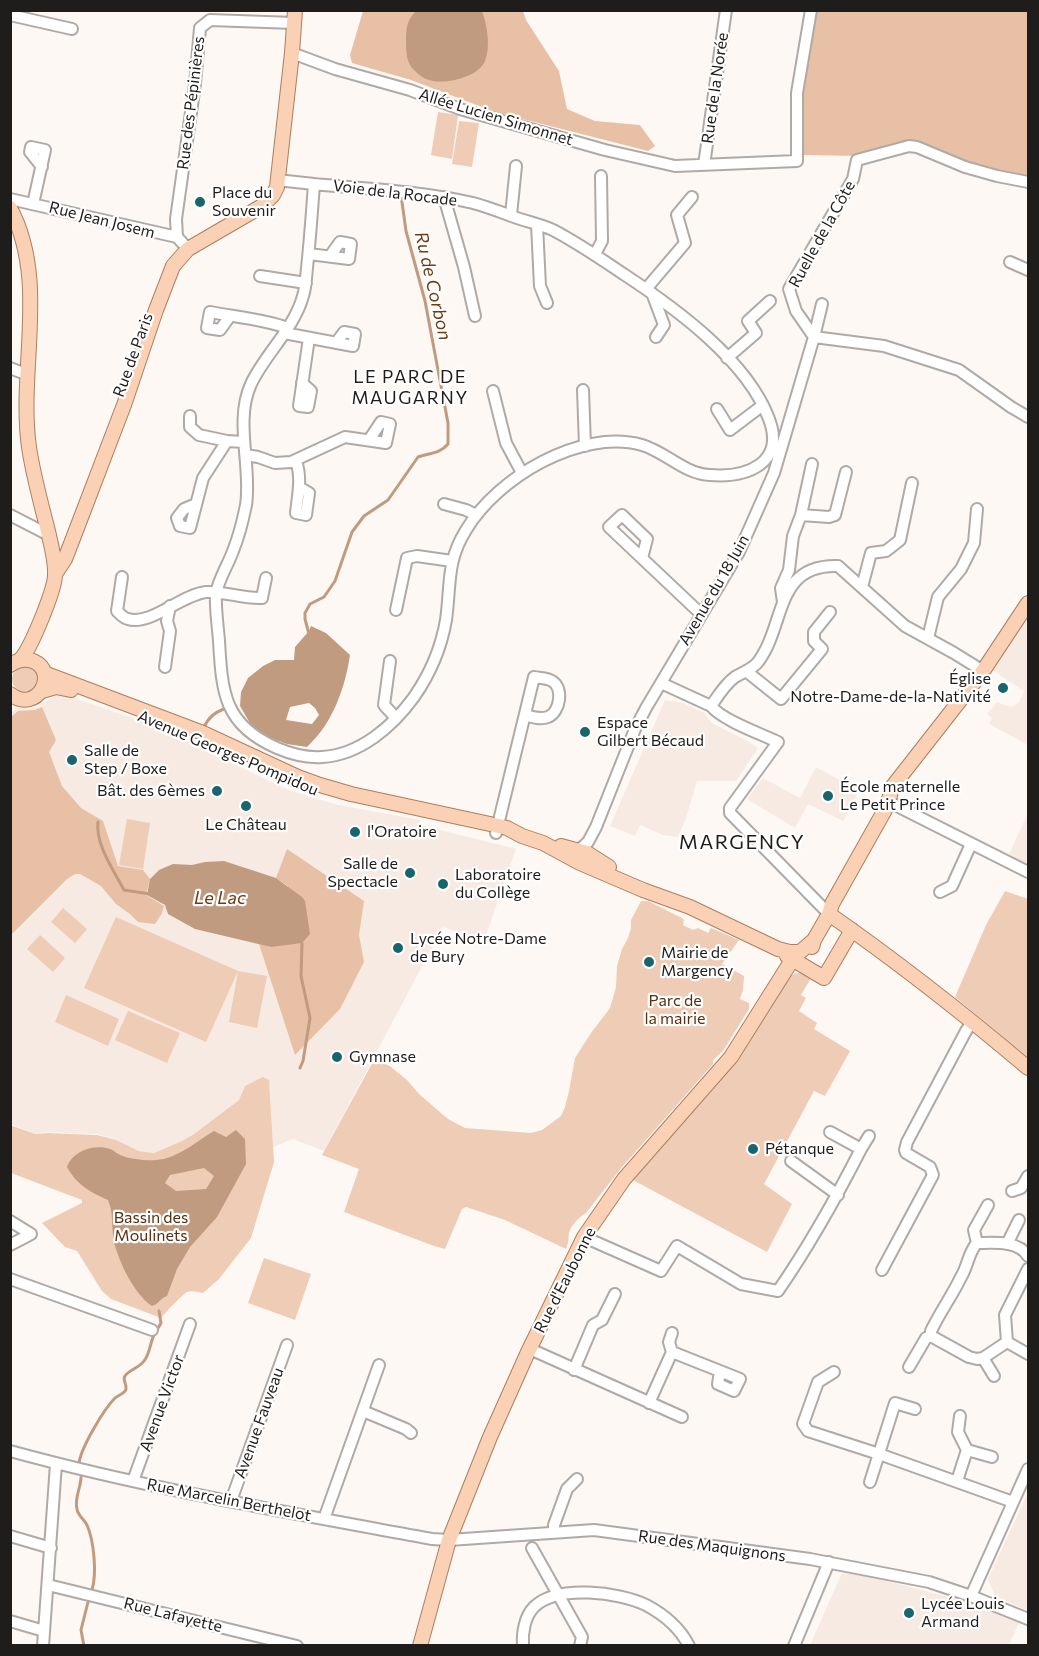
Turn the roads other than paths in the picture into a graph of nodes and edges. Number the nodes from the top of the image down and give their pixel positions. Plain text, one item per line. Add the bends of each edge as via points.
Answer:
1 (726, 10) edge
2 (811, 10) edge
3 (10, 15) edge
4 (295, 17) edge
5 (72, 29) dead end
6 (292, 53) junction
7 (704, 165) junction
8 (516, 166) dead end
9 (42, 167) dead end
10 (602, 176) dead end
11 (277, 180) junction
12 (1029, 182) edge
13 (314, 184) junction
14 (444, 197) junction
15 (692, 197) dead end
16 (10, 199) edge
17 (33, 204) junction
18 (10, 208) edge
19 (511, 215) junction
20 (537, 225) junction
21 (183, 244) junction
22 (309, 254) junction
23 (595, 254) junction
24 (330, 256) dead end
25 (1010, 262) dead end
26 (1029, 270) edge
27 (260, 276) dead end
28 (306, 283) junction
29 (649, 291) junction
30 (770, 301) dead end
31 (547, 303) dead end
32 (822, 304) dead end
33 (230, 316) dead end
34 (475, 316) dead end
35 (286, 331) junction
36 (656, 337) dead end
37 (814, 337) junction
38 (309, 338) junction
39 (336, 343) dead end
40 (727, 358) junction
41 (10, 368) edge
42 (28, 375) junction
43 (302, 383) dead end
44 (583, 390) dead end
45 (493, 391) dead end
46 (763, 405) junction
47 (717, 409) dead end
48 (190, 416) dead end
49 (1029, 417) edge
50 (369, 440) dead end
51 (227, 441) junction
52 (244, 442) junction
53 (585, 446) junction
54 (246, 455) junction
55 (296, 460) junction
56 (812, 464) dead end
57 (846, 472) dead end
58 (522, 473) junction
59 (912, 483) dead end
60 (299, 487) dead end
61 (196, 504) dead end
62 (444, 504) dead end
63 (977, 509) dead end
64 (10, 515) edge
65 (476, 515) junction
66 (801, 515) junction
67 (49, 534) junction
68 (53, 556) junction
69 (642, 558) dead end
70 (452, 561) junction
71 (789, 570) junction
72 (55, 574) junction
73 (122, 578) dead end
74 (266, 578) dead end
75 (799, 578) junction
76 (862, 586) junction
77 (216, 593) junction
78 (783, 602) junction
79 (1029, 603) edge
80 (170, 606) junction
81 (396, 610) dead end
82 (830, 612) dead end
83 (701, 614) junction
84 (37, 631) junction
85 (928, 638) junction
86 (390, 661) dead end
87 (14, 662) edge
88 (165, 667) dead end
89 (42, 669) junction
90 (746, 671) junction
91 (983, 671) junction
92 (661, 683) junction
93 (42, 691) junction
94 (14, 699) edge
95 (711, 706) junction
96 (525, 715) dead end
97 (396, 718) junction
98 (889, 802) junction
99 (596, 827) junction
100 (497, 829) junction
101 (971, 844) junction
102 (583, 859) junction
103 (1029, 872) edge
104 (940, 892) dead end
105 (829, 914) junction
106 (849, 935) junction
107 (814, 940) junction
108 (778, 949) junction
109 (792, 960) junction
110 (971, 1024) junction
111 (1029, 1068) edge
112 (1029, 1075) edge
113 (830, 1132) dead end
114 (869, 1136) dead end
115 (861, 1149) junction
116 (791, 1161) dead end
117 (1029, 1176) edge
118 (1012, 1191) dead end
119 (838, 1195) junction
120 (988, 1205) dead end
121 (1018, 1220) dead end
122 (10, 1221) edge
123 (584, 1237) junction
124 (977, 1243) junction
125 (1007, 1244) junction
126 (10, 1245) edge
127 (1029, 1256) edge
128 (1029, 1269) edge
129 (882, 1270) dead end
130 (10, 1280) edge
131 (615, 1293) dead end
132 (190, 1324) dead end
133 (152, 1330) dead end
134 (672, 1333) dead end
135 (931, 1336) junction
136 (1007, 1342) junction
137 (287, 1345) dead end
138 (530, 1348) junction
139 (672, 1352) junction
140 (1029, 1354) edge
141 (983, 1358) junction
142 (379, 1365) dead end
143 (909, 1367) dead end
144 (574, 1370) junction
145 (720, 1371) dead end
146 (834, 1372) dead end
147 (994, 1376) dead end
148 (650, 1403) junction
149 (915, 1409) dead end
150 (363, 1411) junction
151 (960, 1416) dead end
152 (682, 1417) dead end
153 (411, 1433) dead end
154 (966, 1450) junction
155 (10, 1451) edge
156 (879, 1454) junction
157 (992, 1457) dead end
158 (56, 1464) junction
159 (1029, 1469) edge
160 (577, 1479) dead end
161 (133, 1481) junction
162 (957, 1481) junction
163 (870, 1482) dead end
164 (231, 1501) junction
165 (1013, 1502) junction
166 (324, 1519) junction
167 (554, 1532) junction
168 (10, 1536) edge
169 (449, 1540) junction
170 (51, 1548) junction
171 (532, 1548) dead end
172 (829, 1562) junction
173 (48, 1585) junction
174 (558, 1595) junction
175 (971, 1596) junction
176 (1029, 1620) edge
177 (10, 1622) edge
178 (44, 1631) junction
179 (43, 1646) edge
180 (297, 1646) edge
181 (420, 1646) edge
182 (523, 1646) edge
183 (580, 1646) edge
184 (689, 1646) edge
185 (794, 1646) edge

1 - 7 street, Rue de la Norée
2 - 7 street, Allée Lucien Simonnet via 797,93 797,161
3 - 5 street
4 - 6 main road, Rue de Paris
4 - 21 street, Rue des Pépinières via 210,20 200,28 176,219
6 - 7 street, Allée Lucien Simonnet via 460,109 605,150 675,166
6 - 11 main road, Rue de Paris
8 - 19 street
9 - 17 street
10 - 23 street via 602,241
11 - 13 street
11 - 21 main road, Rue de Paris via 273,195 262,206
12 - 37 street, Ruelle de la Côte via 965,167 917,147 857,160 853,179 789,290 796,311
13 - 14 street, Voie de la Rocade
13 - 22 street, Voie de la Rocade
14 - 19 street, Voie de la Rocade
14 - 34 street
15 - 29 street via 677,215 685,243
16 - 17 street, Rue Jean Josem
17 - 21 street, Rue Jean Josem
18 - 42 main road via 27,251
19 - 20 street, Voie de la Rocade
20 - 23 street, Voie de la Rocade
20 - 31 street via 540,286
21 - 68 main road, Rue de Paris via 162,274 64,548
21 - 72 main road, Rue de Paris via 65,559
22 - 24 street
22 - 28 street, Voie de la Rocade
23 - 29 street, Voie de la Rocade
25 - 26 street
27 - 28 street
28 - 35 street, Voie de la Rocade via 303,300
29 - 36 street via 664,325
29 - 40 street, Voie de la Rocade via 710,339
30 - 40 street via 748,321 756,333
32 - 37 street, Avenue du 18 Juin
33 - 35 street via 279,325
35 - 38 street
35 - 52 street, Voie de la Rocade via 250,386 244,406
37 - 49 street via 884,346 958,370
37 - 83 street, Avenue du 18 Juin via 774,473 739,552
38 - 39 street
38 - 43 street
40 - 46 street, Voie de la Rocade
41 - 42 street
42 - 67 main road via 29,449
44 - 53 street
45 - 58 street via 506,443
46 - 47 street via 730,429
46 - 53 street, Voie de la Rocade via 773,432 772,446 766,459 745,472 704,475 633,444
48 - 51 street via 190,427 199,435
50 - 55 street via 345,437
51 - 52 street
51 - 61 street via 203,478
52 - 54 street, Voie de la Rocade
53 - 58 street, Voie de la Rocade via 558,454
54 - 55 street via 275,463
54 - 77 street, Voie de la Rocade via 247,501 235,547
55 - 60 street
56 - 66 street
57 - 66 street via 835,515
58 - 65 street, Voie de la Rocade
59 - 76 street via 900,540 886,551 871,553
62 - 65 street
63 - 85 street via 974,543 961,569 938,597
64 - 67 street
65 - 70 street, Voie de la Rocade
66 - 71 street via 792,536
67 - 68 main road
68 - 72 main road, Rue de Paris
69 - 83 street
70 - 81 street via 407,558
70 - 97 street, Voie de la Rocade via 439,651 410,703
71 - 75 street
71 - 78 street via 781,588
72 - 84 main road, Rue de Paris
73 - 80 street via 117,611 125,619 143,619
74 - 77 street via 262,598
75 - 76 street via 812,569 838,566
75 - 78 street
76 - 85 street via 905,626
77 - 80 street via 195,595
77 - 97 street, Voie de la Rocade via 224,690 233,715 262,742 300,756 329,756 354,749
78 - 90 street via 766,649
79 - 91 main road
80 - 88 street
82 - 90 street via 814,632 813,641 822,649 781,699
83 - 92 street, Avenue du 18 Juin
84 - 87 main road, Rue de Paris via 25,654
84 - 89 main road, Rue de Paris via 36,649
85 - 91 street
86 - 97 street via 384,705
87 - 89 main road, Avenue Georges Pompidou via 30,660
89 - 93 main road, Rue de Paris
89 - 100 main road, Avenue Georges Pompidou via 203,733 298,777
90 - 95 street via 734,678
91 - 98 main road via 893,786
92 - 95 street
92 - 99 street, Avenue du 18 Juin via 635,729
93 - 94 main road via 33,698
93 - 100 main road, Avenue Georges Pompidou via 64,688 176,728 320,792
95 - 105 street via 724,717 778,742 730,813
96 - 100 street
98 - 101 street
98 - 105 main road
99 - 102 street, Avenue du 18 Juin
99 - 102 street via 592,846
100 - 102 main road, Avenue Georges Pompidou via 511,836 555,844
101 - 103 street
101 - 104 street via 952,886
102 - 108 main road, Avenue Georges Pompidou via 612,869 673,902
105 - 106 main road
105 - 107 main road
106 - 109 main road, Avenue Georges Pompidou via 824,978
106 - 110 main road via 870,942
107 - 108 main road, Avenue Georges Pompidou via 800,952
107 - 109 main road via 807,955
108 - 109 main road, Avenue Georges Pompidou
109 - 123 main road, Rue d'Eaubonne via 731,1057 624,1179
110 - 111 main road
110 - 112 main road
110 - 129 street via 907,1142 906,1153 930,1167 933,1175
113 - 115 street
114 - 115 street
115 - 119 street
116 - 119 street
117 - 118 street via 1020,1188
119 - 123 street via 778,1292 741,1284 677,1246 661,1271
120 - 124 street via 974,1230
121 - 125 street
122 - 126 street via 31,1234
123 - 138 main road, Rue d'Eaubonne
124 - 125 street
124 - 135 street via 938,1315
125 - 127 street via 1023,1249
128 - 136 street via 1005,1315
130 - 133 street
131 - 144 street via 602,1320 593,1325
132 - 161 street, Avenue Victor
134 - 139 street
135 - 141 street via 969,1357
135 - 143 street
136 - 140 street
136 - 141 street
137 - 164 street, Avenue Fauveau
138 - 144 street
138 - 169 main road, Rue d'Eaubonne
139 - 145 street
139 - 148 street
141 - 147 street
142 - 150 street
144 - 148 street
146 - 156 street via 818,1383 804,1428
148 - 152 street
149 - 156 street via 895,1403
150 - 153 street
150 - 166 street
151 - 154 street via 958,1432
154 - 157 street
154 - 162 street
155 - 158 street, Rue Marcelin Berthelot
156 - 162 street
156 - 163 street
158 - 161 street, Rue Marcelin Berthelot
158 - 170 street
159 - 165 street
160 - 167 street via 567,1489
161 - 164 street, Rue Marcelin Berthelot
162 - 165 street
164 - 166 street, Rue Marcelin Berthelot
165 - 175 street
166 - 169 street, Rue Marcelin Berthelot
167 - 169 street, Rue des Maquignons
167 - 172 street, Rue des Maquignons via 594,1530
168 - 170 street
169 - 181 main road, Rue d'Eaubonne
170 - 173 street
171 - 174 street
172 - 175 street, Rue des Maquignons via 929,1582
172 - 185 street
173 - 178 street
173 - 180 street, Rue Lafayette
174 - 182 street via 533,1608 522,1635
174 - 183 street via 582,1637
174 - 184 street via 594,1593 644,1604 662,1614
175 - 176 street, Rue des Maquignons
177 - 178 street
178 - 179 street

